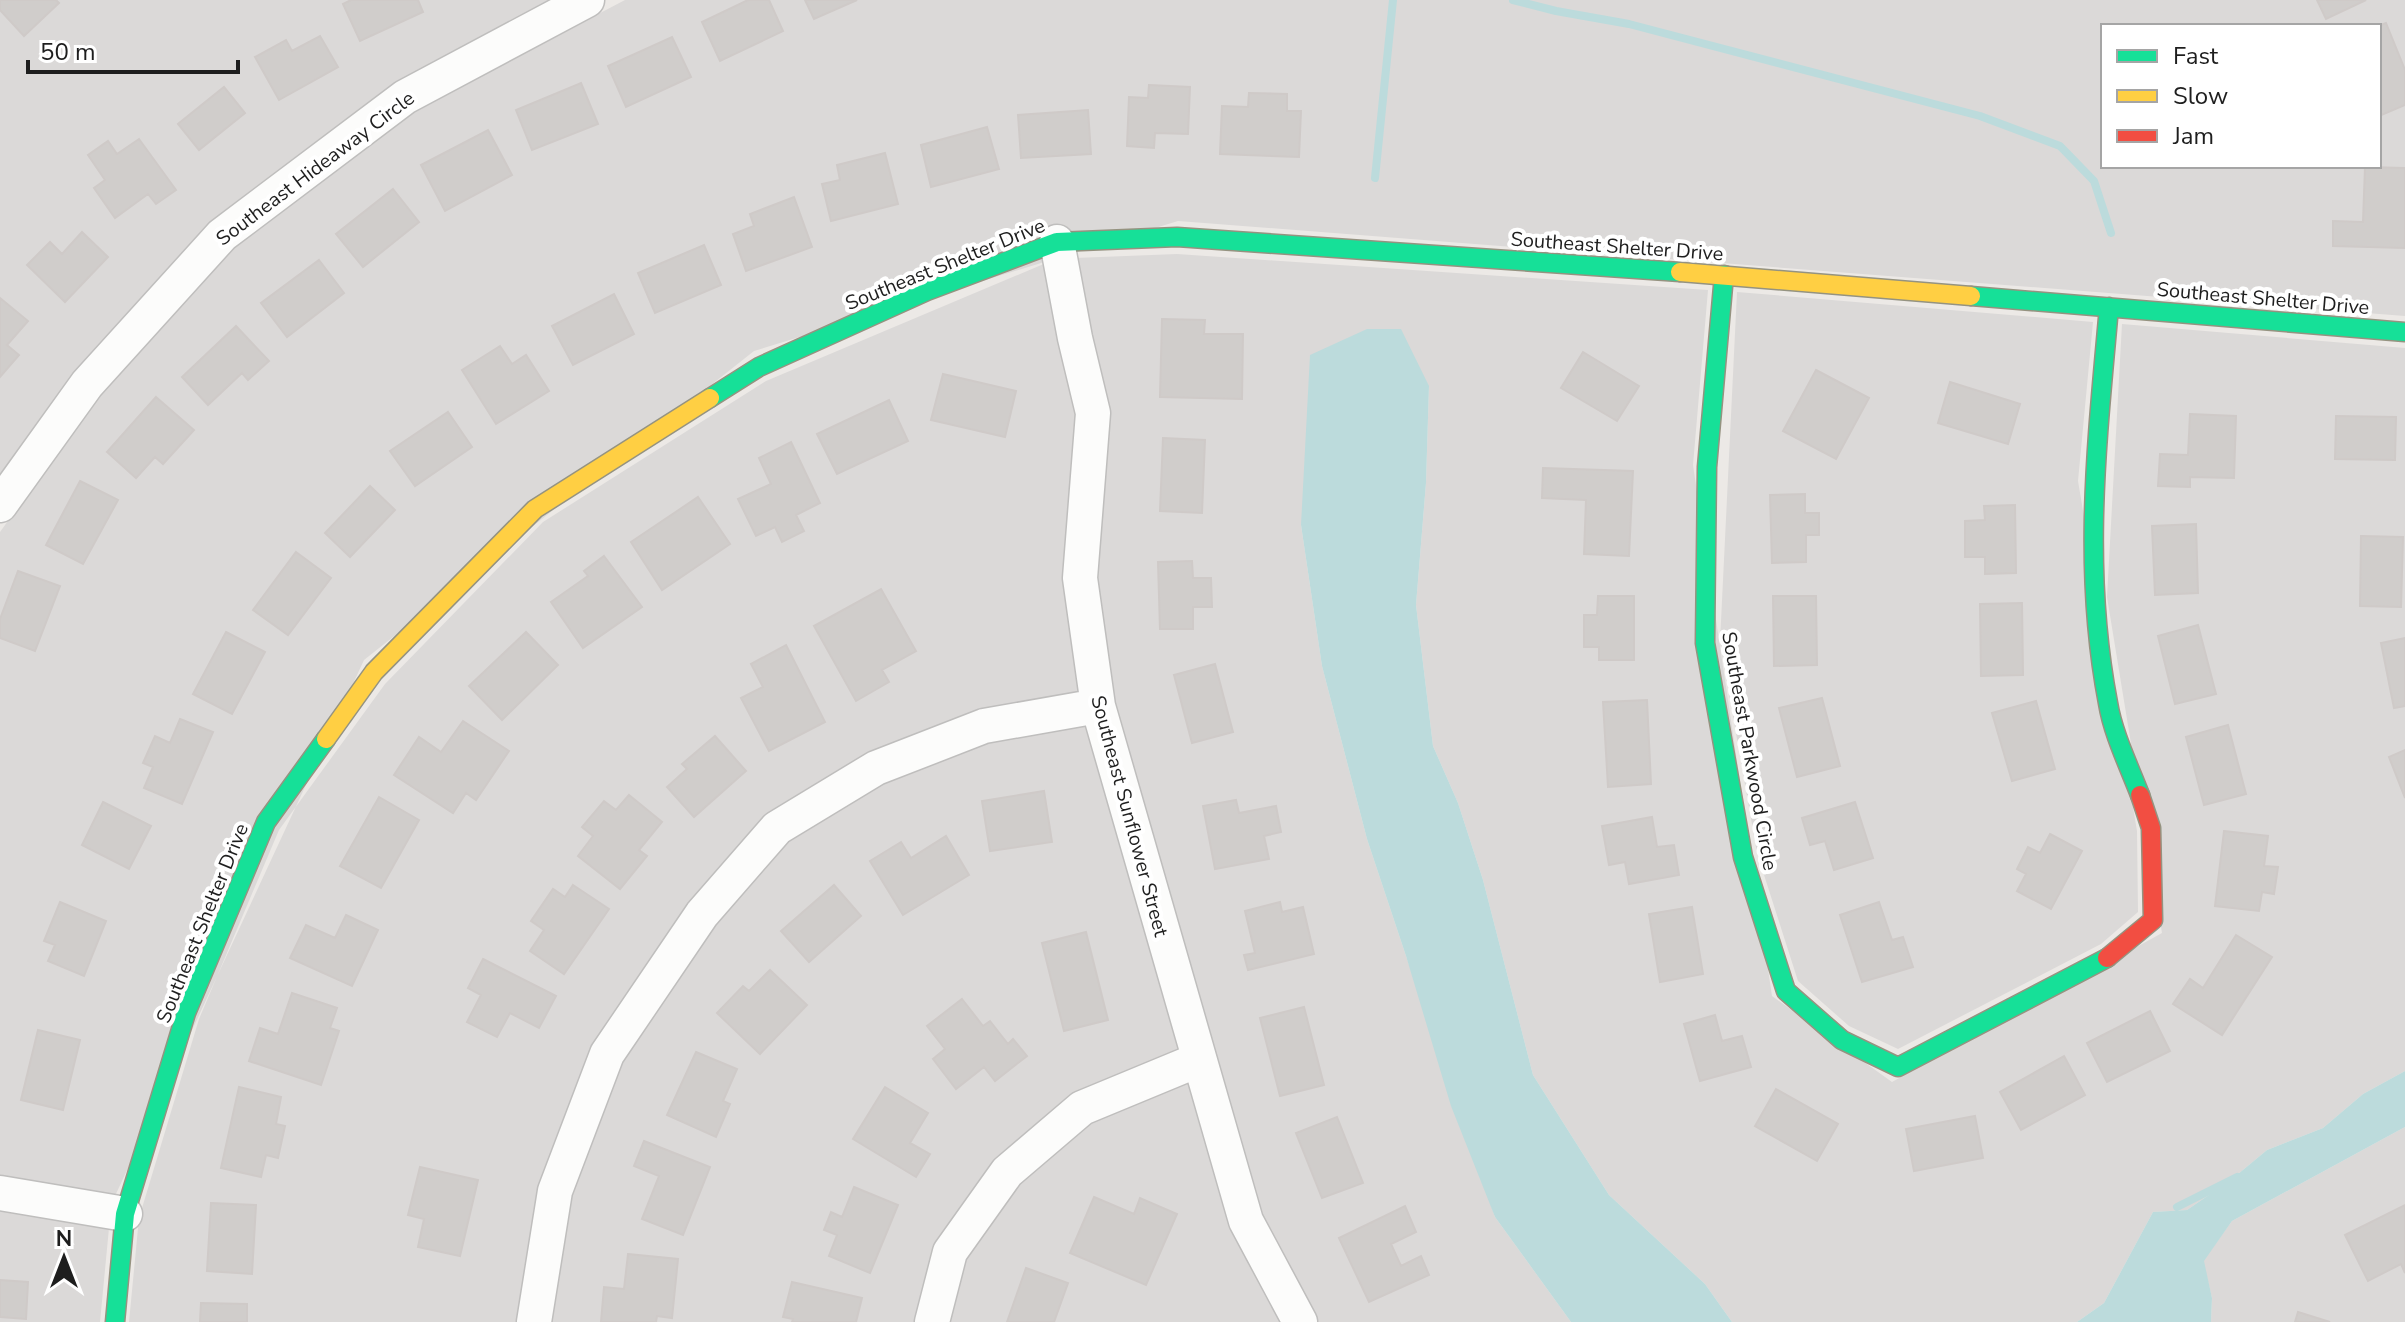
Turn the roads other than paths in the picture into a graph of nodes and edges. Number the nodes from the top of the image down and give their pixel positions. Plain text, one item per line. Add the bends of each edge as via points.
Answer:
1 (587, 0) edge
2 (1057, 242) junction
3 (1724, 275) junction
4 (2109, 307) junction
5 (2405, 332) edge
6 (0, 505) edge
7 (1098, 706) junction
8 (1198, 1060) junction
9 (0, 1193) edge
10 (125, 1214) junction
11 (115, 1322) edge
12 (534, 1322) edge
13 (932, 1322) edge
14 (1300, 1322) edge

1 - 6 street, Southeast Hideaway Circle via 405,97 222,235 87,384
2 - 3 street, Southeast Shelter Drive via 1177,237
2 - 7 street, Southeast Sunflower Street via 1093,413 1080,578
2 - 10 street, Southeast Shelter Drive via 927,291 746,375 535,509 374,672 266,822 186,1013
3 - 4 street, Southeast Shelter Drive
3 - 4 street, Southeast Parkwood Circle via 1707,467 1705,643 1743,857 1786,991 1842,1040 1898,1067 2108,958 2153,920 2151,828 2108,706 2093,599 2093,483
4 - 5 street, Southeast Shelter Drive
7 - 8 street, Southeast Sunflower Street
7 - 12 street via 984,726 876,768 777,828 702,914 607,1054 555,1191
8 - 13 street via 1082,1108 1007,1172 950,1252
8 - 14 street, Southeast Sunflower Street via 1246,1221
9 - 10 street
10 - 11 street, Southeast Shelter Drive

